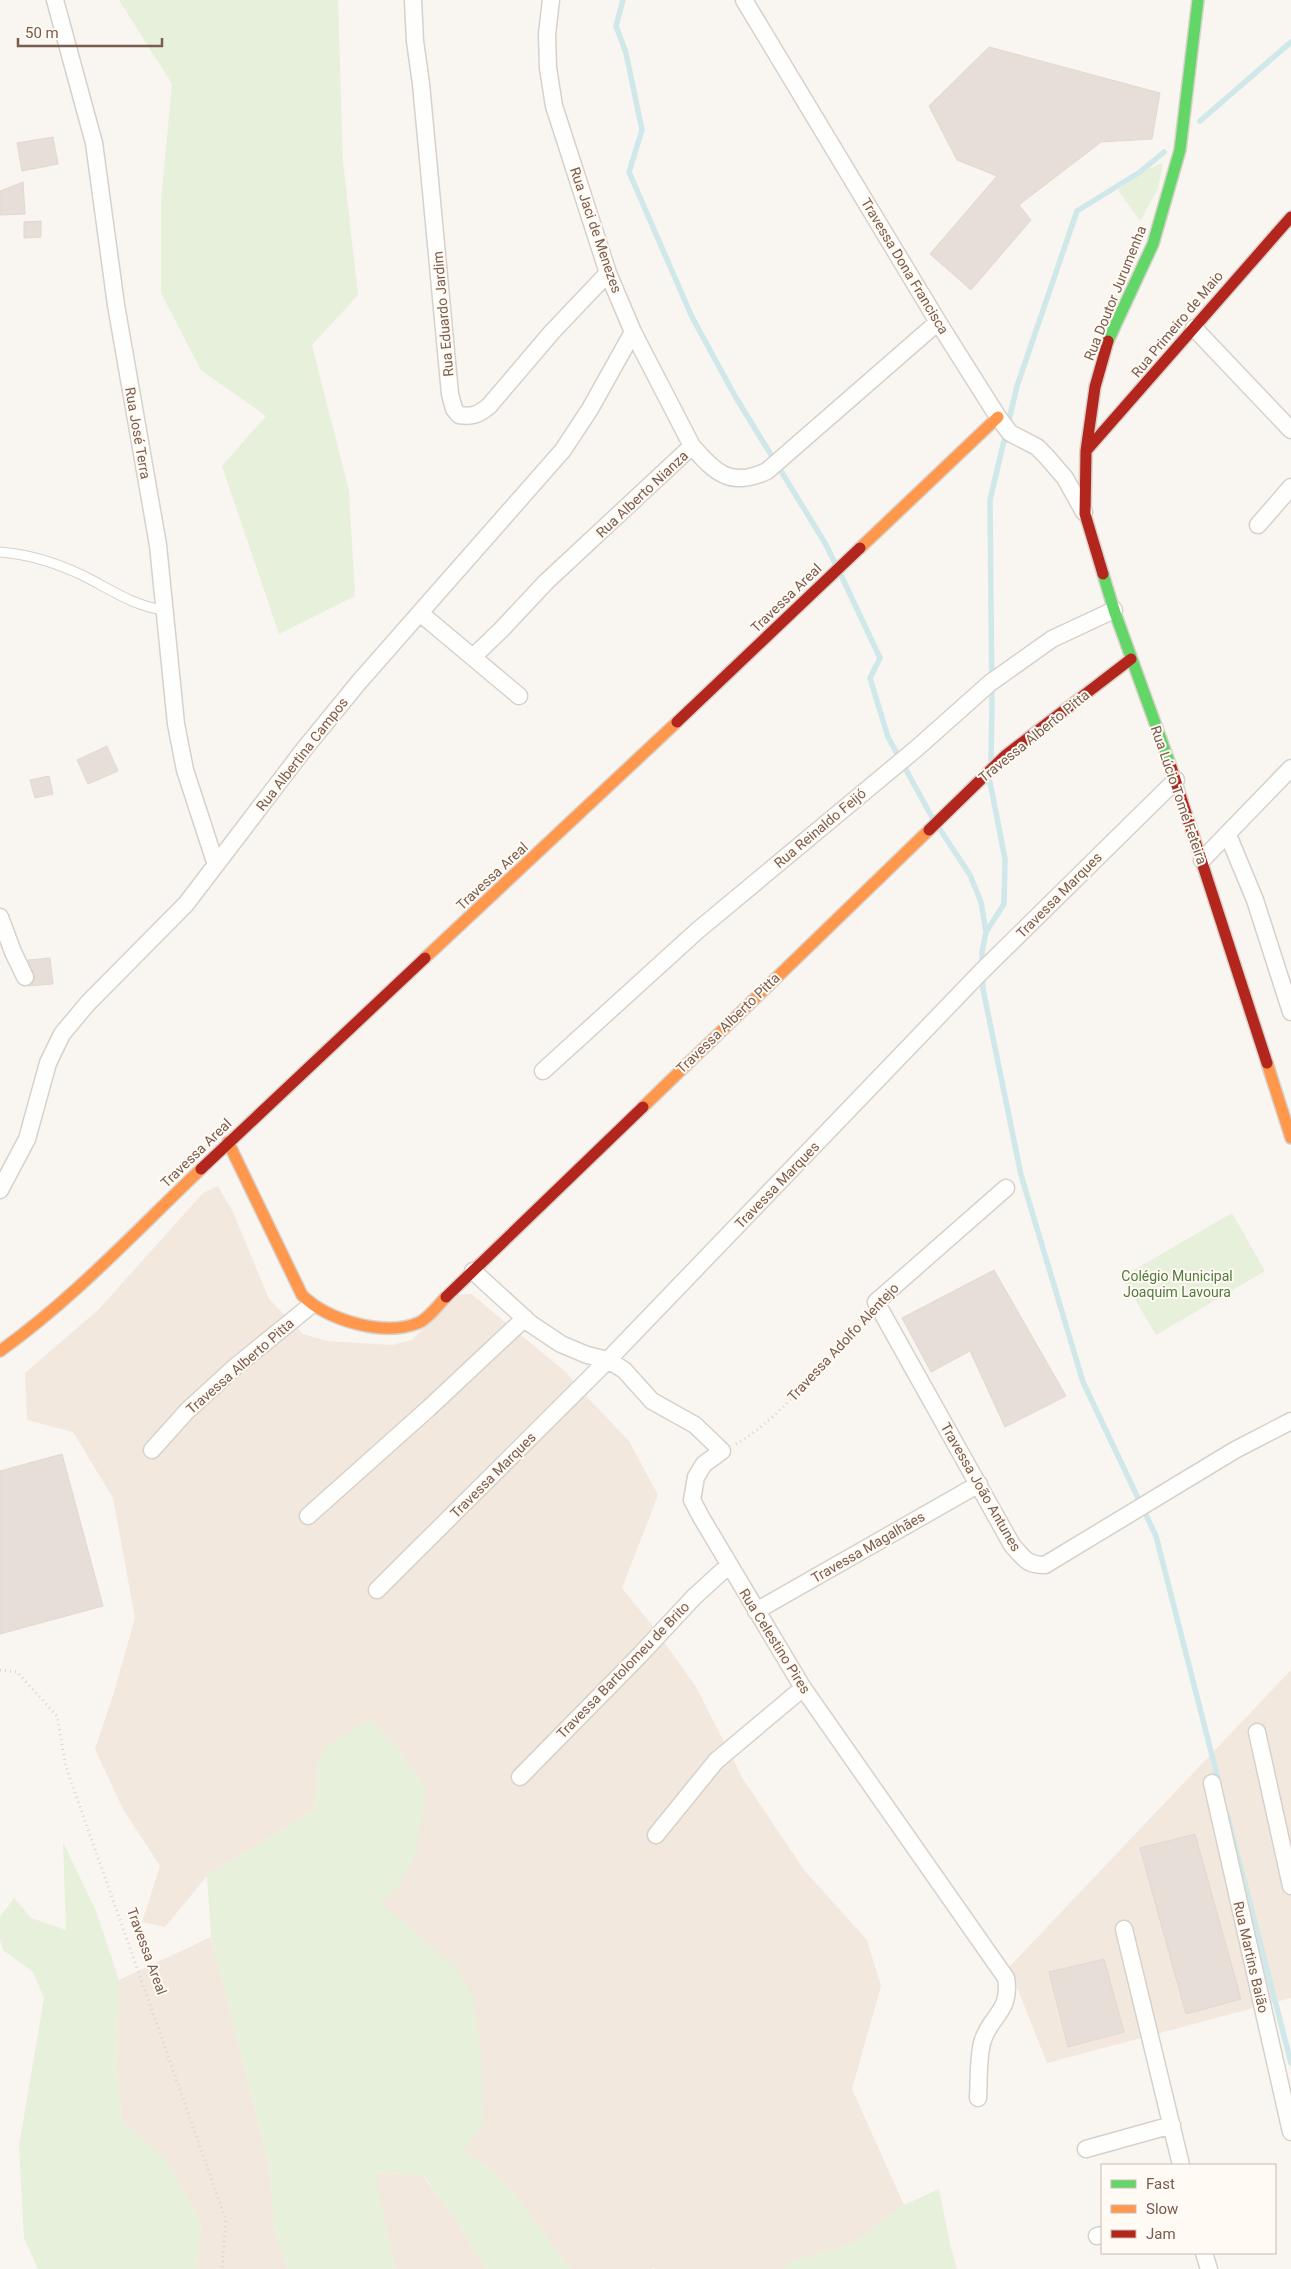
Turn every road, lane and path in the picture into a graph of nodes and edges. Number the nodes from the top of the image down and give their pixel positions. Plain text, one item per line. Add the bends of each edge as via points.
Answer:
1 (55, 0) edge
2 (413, 0) edge
3 (551, 0) edge
4 (744, 0) edge
5 (1198, 0) edge
6 (1291, 217) edge
7 (608, 273) junction
8 (938, 322) junction
9 (1194, 328) junction
10 (633, 332) junction
11 (1003, 423) junction
12 (1291, 430) edge
13 (692, 446) junction
14 (1086, 451) junction
15 (1291, 487) edge
16 (1085, 514) junction
17 (1258, 525) dead end
18 (0, 552) edge
19 (164, 610) junction
20 (1114, 610) junction
21 (420, 613) junction
22 (474, 656) junction
23 (1131, 658) junction
24 (519, 696) dead end
25 (1291, 768) edge
26 (1176, 780) junction
27 (1228, 835) junction
28 (1202, 860) junction
29 (216, 865) junction
30 (0, 917) edge
31 (25, 977) dead end
32 (1287, 984) edge
33 (1291, 1012) edge
34 (543, 1071) dead end
35 (1291, 1138) edge
36 (228, 1142) junction
37 (1006, 1188) dead end
38 (0, 1190) edge
39 (473, 1272) junction
40 (876, 1302) junction
41 (310, 1306) junction
42 (525, 1318) junction
43 (0, 1351) edge
44 (608, 1360) junction
45 (1291, 1420) edge
46 (152, 1450) dead end
47 (722, 1451) junction
48 (979, 1484) junction
49 (308, 1516) dead end
50 (729, 1566) junction
51 (377, 1590) dead end
52 (756, 1611) junction
53 (0, 1670) edge
54 (803, 1688) junction
55 (1256, 1732) dead end
56 (520, 1777) dead end
57 (1212, 1783) dead end
58 (656, 1835) dead end
59 (1291, 1886) edge
60 (1124, 1929) dead end
61 (1286, 2086) edge
62 (978, 2098) dead end
63 (1172, 2125) junction
64 (1291, 2132) edge
65 (1086, 2149) dead end
66 (1181, 2164) edge
67 (1204, 2254) edge
68 (222, 2269) edge
69 (1209, 2269) edge

1 - 19 street, Rua José Terra via 94,143 116,305 158,544
2 - 7 street, Rua Eduardo Jardim via 450,394 459,415 471,417 489,406
3 - 7 street, Rua Jaci de Menezes via 547,34 554,106
4 - 8 street, Travessa Dona Francisca
5 - 14 street, Rua Doutor Jurumenha via 1180,150 1153,244 1108,342 1095,388
6 - 9 street, Rua Primeiro de Maio via 1242,269
7 - 10 street, Rua Jaci de Menezes
8 - 11 street, Travessa Dona Francisca
8 - 13 street, Rua Alberto Nianza via 767,471 753,478 724,476 711,468
9 - 12 street
9 - 14 street, Rua Primeiro de Maio
10 - 13 street, Rua Jaci de Menezes
10 - 21 street, Rua Albertina Campos via 563,450
11 - 16 street via 1046,456 1065,478
11 - 36 street, Travessa Areal via 854,553 586,809
13 - 22 street, Rua Alberto Nianza via 546,582
14 - 16 street, Rua Lúcio Tomé Feteira
15 - 17 street
16 - 20 street, Rua Lúcio Tomé Feteira
18 - 19 lane via 36,557 81,575 131,602
19 - 29 street, Rua José Terra via 176,724 185,770
20 - 23 street, Rua Lúcio Tomé Feteira
20 - 34 street, Rua Reinaldo Feijó via 1052,639 990,683 697,931
21 - 22 street
21 - 29 street, Rua Albertina Campos via 305,748
22 - 24 street
23 - 26 street, Rua Lúcio Tomé Feteira
23 - 39 street, Travessa Alberto Pitta via 988,771
25 - 27 street
26 - 28 street, Rua Lúcio Tomé Feteira
26 - 44 street, Travessa Marques via 979,974
27 - 28 street
27 - 32 street
28 - 35 street, Rua Lúcio Tomé Feteira
29 - 38 street, Rua Albertina Campos via 186,904 88,1003 62,1034 48,1063 28,1139
30 - 31 street
32 - 33 street
36 - 41 street
36 - 43 street, Travessa Areal via 107,1260
37 - 40 street, Travessa Adolfo Alentejo
39 - 41 street, Travessa Alberto Pitta via 418,1323 402,1328 330,1317
39 - 42 street
40 - 47 path, Travessa Adolfo Alentejo via 764,1424
40 - 48 street, Travessa João Antunes
41 - 46 street, Travessa Alberto Pitta via 235,1367
42 - 44 street via 561,1344
42 - 49 street
44 - 47 street via 624,1370 652,1401 695,1425
44 - 51 street, Travessa Marques
45 - 48 street, Travessa João Antunes via 1235,1450 1045,1565 1033,1565 1012,1545
47 - 50 street, Rua Celestino Pires via 704,1464 696,1477 692,1500
48 - 52 street, Travessa Magalhães
50 - 52 street, Rua Celestino Pires
50 - 56 street, Travessa Bartolomeu de Brito via 694,1597
52 - 54 street, Rua Celestino Pires
53 - 68 path, Travessa Areal via 17,1672 57,1716 66,1767 226,2220
54 - 58 street via 716,1761
54 - 62 street, Rua Celestino Pires via 1006,1978 1008,1990 1004,2004 982,2043
55 - 59 street
57 - 61 street, Rua Martins Baião
60 - 63 street
61 - 64 street, Rua Martins Baião
63 - 65 street
63 - 66 street
67 - 69 street

